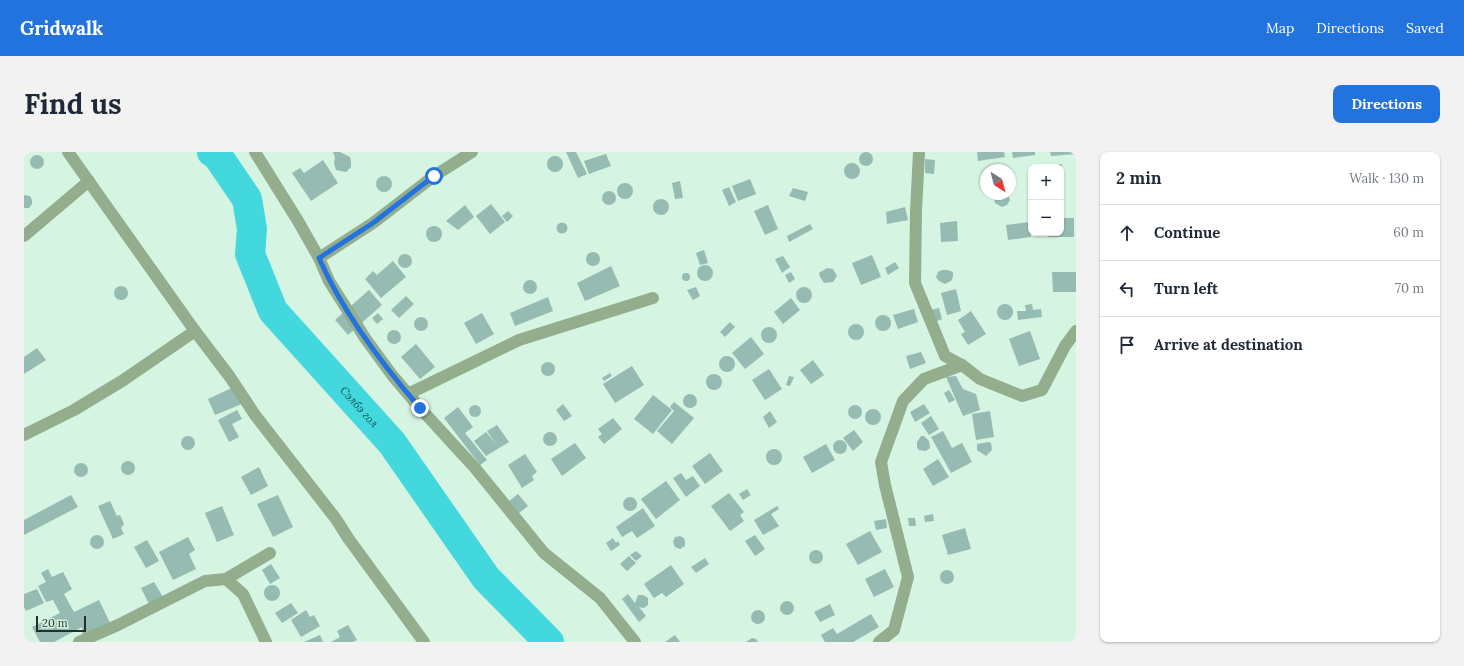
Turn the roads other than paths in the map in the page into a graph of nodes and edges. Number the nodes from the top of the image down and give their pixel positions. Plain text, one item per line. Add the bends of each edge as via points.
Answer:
1 (68, 152) edge
2 (255, 152) edge
3 (472, 152) edge
4 (919, 152) edge
5 (89, 181) junction
6 (24, 236) edge
7 (319, 258) junction
8 (653, 298) dead end
9 (195, 331) junction
10 (1076, 331) edge
11 (962, 365) junction
12 (408, 394) junction
13 (24, 435) edge
14 (270, 553) dead end
15 (226, 579) junction
16 (79, 642) edge
17 (266, 642) edge
18 (424, 642) edge
19 (635, 642) edge
20 (880, 642) edge

1 - 5 street
2 - 7 street
3 - 7 street
4 - 11 street via 915,283 945,356
5 - 6 street
5 - 9 street
7 - 12 street via 329,281 365,338
8 - 12 street via 519,340
9 - 13 street via 122,381 74,410
9 - 18 street via 255,415 336,519
10 - 11 street via 1065,346 1042,390 1022,396 980,380
11 - 20 street via 924,379 903,402 881,462 908,577 894,630
12 - 19 street via 475,468 544,553 600,598
14 - 15 street
15 - 16 street via 205,581
15 - 17 street via 243,594

